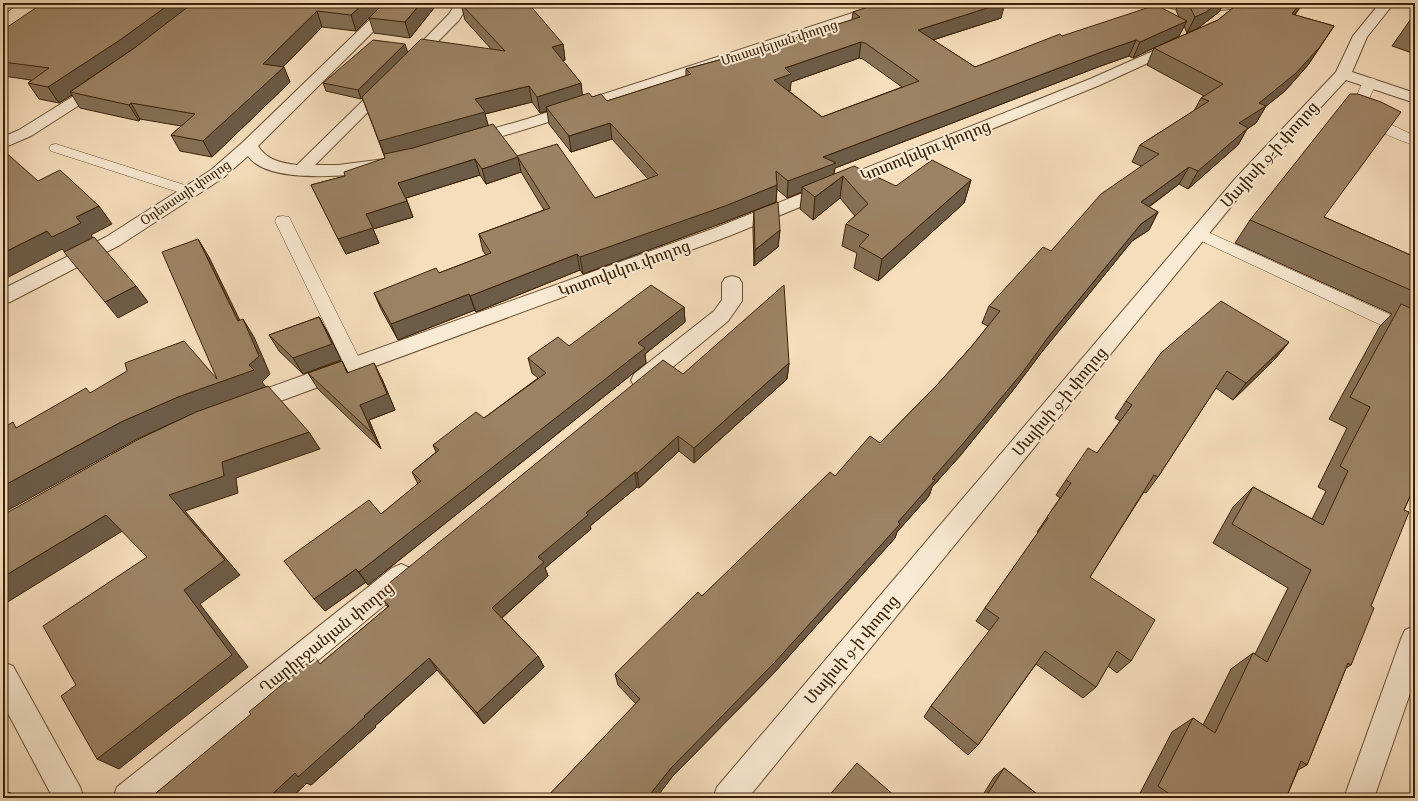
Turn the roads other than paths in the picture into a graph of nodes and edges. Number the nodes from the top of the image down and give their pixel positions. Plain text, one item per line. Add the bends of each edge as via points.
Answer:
1 (11, 3) edge
2 (395, 3) edge
3 (897, 3) edge
4 (1167, 3) edge
5 (1258, 3) edge
6 (1319, 3) edge
7 (1359, 3) edge
8 (1387, 3) edge
9 (1239, 4) edge
10 (469, 7) edge
11 (3, 8) edge
12 (1218, 23) edge
13 (1196, 36) edge
14 (1343, 74) junction
15 (116, 75) edge
16 (1370, 82) junction
17 (1415, 98) edge
18 (3, 124) edge
19 (17, 139) edge
20 (1415, 141) edge
21 (459, 144) edge
22 (249, 146) junction
23 (56, 148) dead end
24 (397, 161) edge
25 (302, 170) junction
26 (189, 192) junction
27 (283, 221) dead end
28 (1199, 233) junction
29 (732, 284) dead end
30 (3, 296) edge
31 (1415, 334) edge
32 (354, 366) junction
33 (622, 396) edge
34 (230, 411) edge
35 (418, 562) edge
36 (1415, 639) edge
37 (3, 676) edge
38 (69, 798) edge
39 (128, 798) edge
40 (728, 798) edge
41 (1359, 798) edge

1 - 11 street
2 - 22 street, Օդեսսայի փողոց
3 - 21 street, Մուսայելյան փողոց
4 - 9 street via 1191,8
5 - 9 street
6 - 7 street
8 - 14 street, Մայիսի 9-ի փողոց via 1360,36
9 - 12 street
10 - 25 street via 454,17
13 - 32 street, Կոտովսկու փողոց via 1095,82 722,232
14 - 16 street
14 - 28 street, Մայիսի 9-ի փողոց via 1241,183
15 - 19 street
16 - 17 street
16 - 20 lane via 1358,107 1364,117
18 - 19 street
22 - 25 street via 258,158 269,163
22 - 26 street, Օդեսսայի փողոց via 217,174
23 - 26 lane
24 - 25 street via 346,169
26 - 30 street, Օդեսսայի փողոց via 113,241
27 - 32 lane
28 - 31 lane
28 - 40 street, Մայիսի 9-ի փողոց
29 - 33 street via 732,301 721,316
32 - 34 street, Կոտովսկու փողոց
35 - 39 street, Ղարիբջանյան փողոց
36 - 41 street
37 - 38 street

